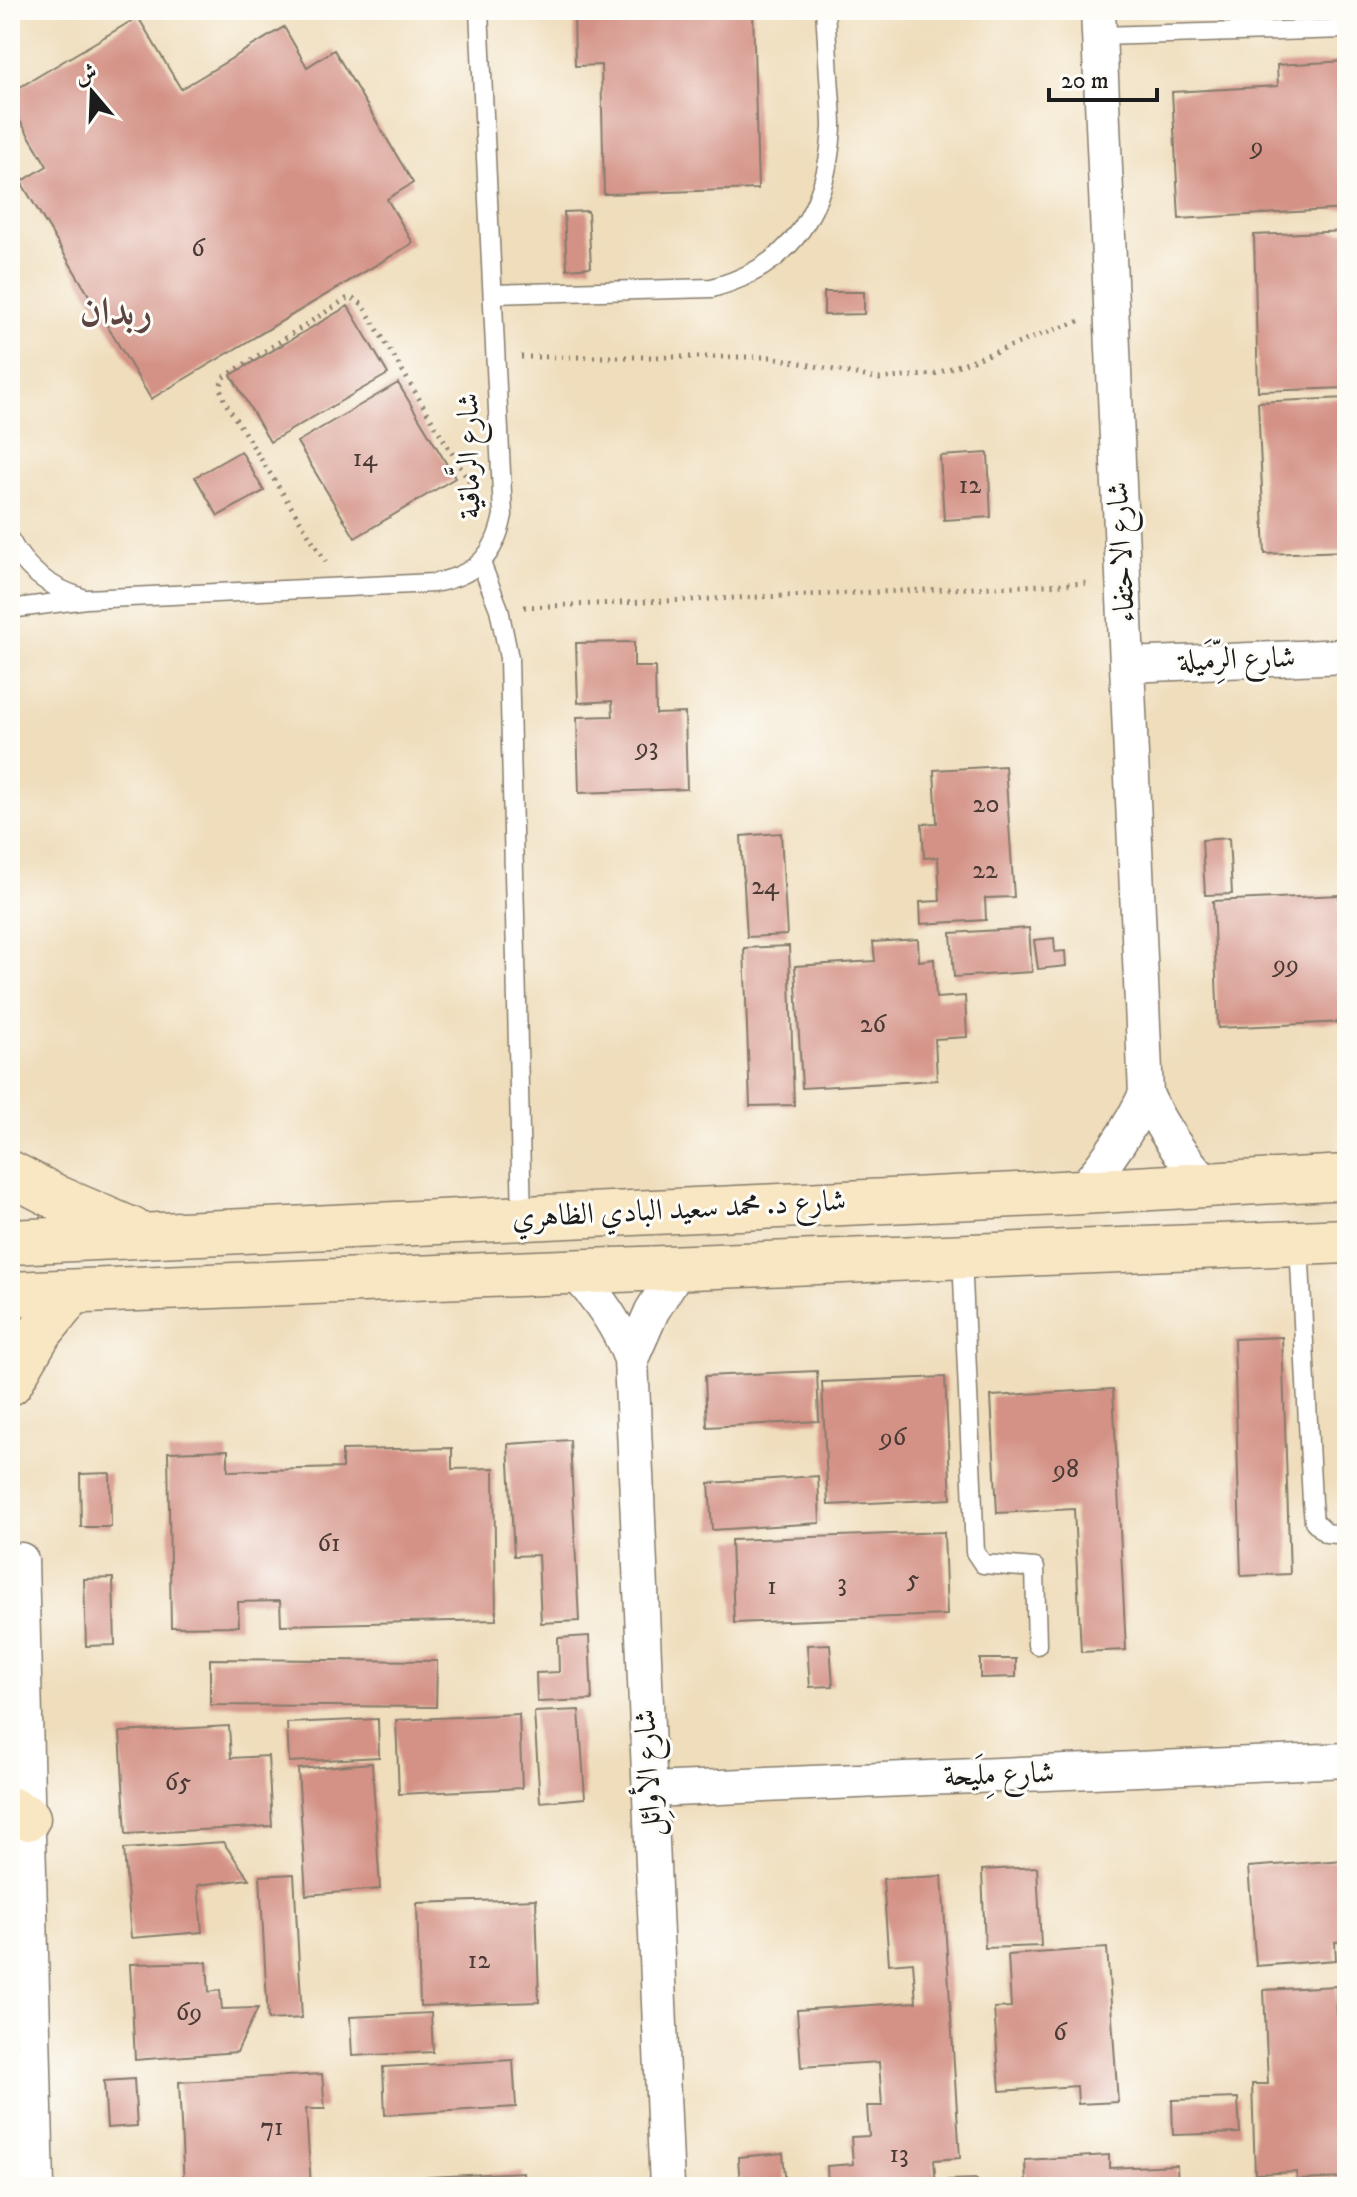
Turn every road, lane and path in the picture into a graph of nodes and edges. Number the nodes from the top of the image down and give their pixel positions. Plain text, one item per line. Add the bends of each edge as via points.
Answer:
1 (479, 10) edge
2 (825, 10) edge
3 (1099, 23) edge
4 (1347, 29) edge
5 (493, 294) junction
6 (1111, 309) junction
7 (496, 357) junction
8 (500, 533) junction
9 (10, 540) edge
10 (481, 563) junction
11 (1123, 582) junction
12 (341, 587) junction
13 (86, 599) junction
14 (10, 609) edge
15 (499, 609) junction
16 (1347, 656) edge
17 (1127, 665) junction
18 (1146, 1094) junction
19 (10, 1173) edge
20 (1347, 1177) edge
21 (1207, 1184) junction
22 (1081, 1192) junction
23 (522, 1218) junction
24 (145, 1235) junction
25 (1347, 1241) edge
26 (10, 1242) edge
27 (1299, 1243) junction
28 (962, 1256) junction
29 (680, 1266) junction
30 (575, 1273) junction
31 (72, 1293) junction
32 (10, 1294) edge
33 (631, 1359) junction
34 (10, 1383) edge
35 (1347, 1535) edge
36 (21, 1560) dead end
37 (1037, 1645) dead end
38 (1347, 1760) edge
39 (650, 1790) junction
40 (19, 1813) edge
41 (37, 2187) edge
42 (667, 2187) edge

1 - 5 lane, شارع الرَّماقية
2 - 5 lane via 832,126 826,176 808,221 777,258 757,272 712,288
3 - 4 lane
3 - 6 street, شارع الاحتفاء
5 - 7 lane, شارع الرَّماقية
6 - 7 path via 935,374 879,379 771,357
6 - 11 street, شارع الاحتفاء
7 - 8 lane, شارع الرَّماقية
8 - 10 lane, شارع الرَّماقية
8 - 12 path via 362,304 346,299 223,378 220,388
9 - 13 lane via 46,583
10 - 12 lane, شارع الرَّماقية via 434,583
10 - 15 lane
11 - 15 path
11 - 17 street, شارع الاحتفاء
12 - 13 lane, شارع الرَّماقية
13 - 14 lane, شارع الرَّماقية
15 - 23 lane via 509,658
16 - 17 street, شارع الرِّمَيلة
17 - 18 street, شارع الاحتفاء
18 - 21 street, شارع الاحتفاء via 1178,1151
18 - 22 street via 1119,1145
19 - 24 street
20 - 21 street, شارع د. محمد سعيد البادي الظاهري
21 - 22 street, شارع د. محمد سعيد البادي الظاهري
22 - 23 street, شارع د. محمد سعيد البادي الظاهري
23 - 24 street, شارع د. محمد سعيد البادي الظاهري
24 - 26 street, شارع د. محمد سعيد البادي الظاهري
25 - 27 street, شارع د. محمد سعيد البادي الظاهري
27 - 28 street, شارع د. محمد سعيد البادي الظاهري
27 - 35 lane via 1314,1521 1326,1533
28 - 29 street, شارع د. محمد سعيد البادي الظاهري
28 - 37 lane via 975,1552 983,1564 1035,1568
29 - 30 street, شارع د. محمد سعيد البادي الظاهري
29 - 33 street, شارع الأوائِل
30 - 31 street, شارع د. محمد سعيد البادي الظاهري
30 - 33 street, شارع الأوائِل via 609,1313
31 - 32 street, شارع د. محمد سعيد البادي الظاهري
31 - 34 street via 38,1335
33 - 39 street, شارع الأوائِل
36 - 40 street
38 - 39 street, شارع مِلَيحة
39 - 42 street, شارع الأوائِل
40 - 41 street

